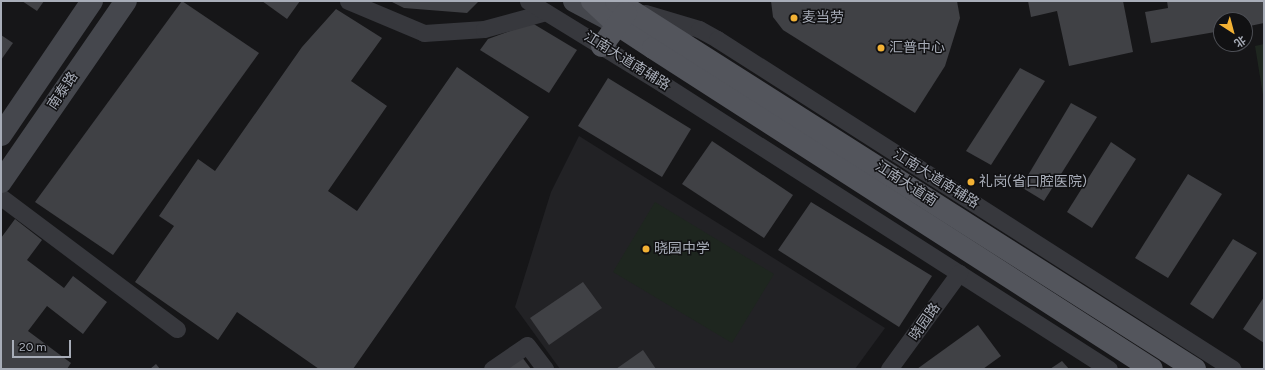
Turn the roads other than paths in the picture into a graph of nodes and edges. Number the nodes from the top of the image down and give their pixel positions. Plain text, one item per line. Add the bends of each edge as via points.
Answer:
1 (92, 1) edge
2 (126, 1) edge
3 (348, 1) edge
4 (528, 1) edge
5 (574, 1) edge
6 (592, 1) edge
7 (625, 7) edge
8 (546, 12) junction
9 (602, 46) junction
10 (1, 135) edge
11 (870, 148) junction
12 (851, 175) junction
13 (1, 182) edge
14 (838, 196) junction
15 (1, 197) edge
16 (959, 273) junction
17 (1105, 286) junction
18 (1094, 305) junction
19 (1084, 326) junction
20 (177, 328) dead end
21 (1073, 345) junction
22 (492, 369) edge
23 (545, 369) edge
24 (889, 369) edge
25 (1109, 369) edge
26 (1152, 369) edge
27 (1195, 369) edge
28 (1233, 369) edge

1 - 10 main road, 南泰路
2 - 13 main road, 南泰路
3 - 8 street via 424,33 484,29
4 - 8 street, 江南大道南辅路
5 - 7 main road, 江南大道南
6 - 7 main road
7 - 9 main road
7 - 11 main road, 江南大道南 via 702,57
7 - 12 main road, 江南大道南
8 - 9 street, 江南大道南辅路
9 - 14 street, 江南大道南辅路
11 - 17 street, 江南大道南辅路
11 - 18 main road, 江南大道南
12 - 14 street
12 - 19 main road, 江南大道南
14 - 16 street, 江南大道南辅路
15 - 20 street
16 - 21 street, 江南大道南辅路
16 - 24 street, 晓园路
17 - 18 street
17 - 28 street, 江南大道南辅路
18 - 27 main road, 江南大道南
19 - 21 street
19 - 26 main road, 江南大道南
21 - 25 street, 江南大道南辅路
22 - 23 street via 527,344

